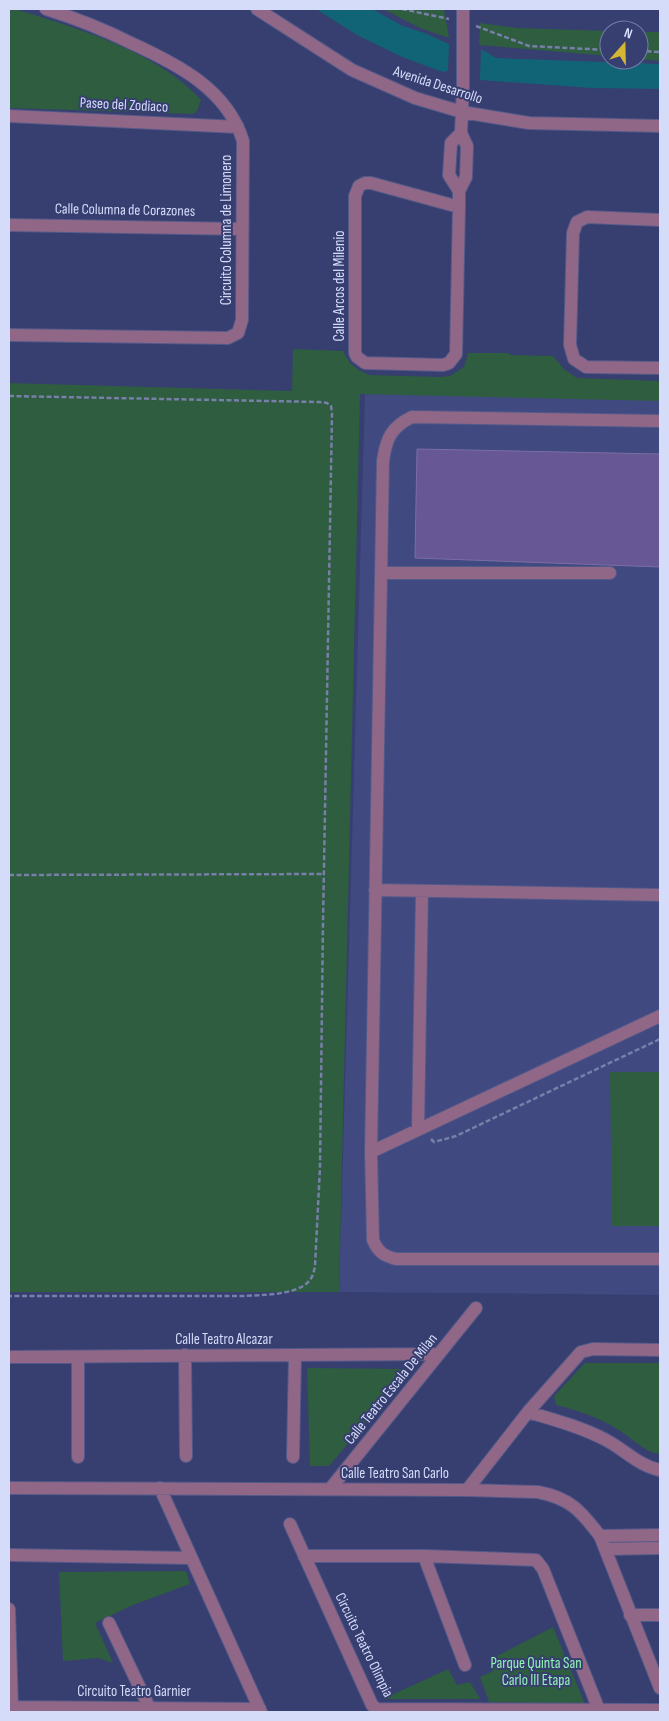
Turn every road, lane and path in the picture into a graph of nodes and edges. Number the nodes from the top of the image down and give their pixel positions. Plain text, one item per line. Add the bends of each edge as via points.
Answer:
1 (257, 9) edge
2 (402, 9) edge
3 (463, 9) edge
4 (52, 10) edge
5 (463, 22) junction
6 (599, 50) edge
7 (462, 112) junction
8 (9, 116) edge
9 (660, 126) edge
10 (238, 127) junction
11 (459, 207) junction
12 (660, 220) edge
13 (9, 225) edge
14 (242, 229) junction
15 (9, 334) edge
16 (660, 368) edge
17 (9, 396) edge
18 (660, 421) edge
19 (382, 573) junction
20 (610, 573) dead end
21 (324, 874) junction
22 (9, 875) edge
23 (375, 890) junction
24 (422, 891) junction
25 (660, 896) edge
26 (660, 1016) edge
27 (660, 1039) edge
28 (418, 1129) junction
29 (371, 1152) junction
30 (660, 1259) edge
31 (9, 1296) edge
32 (476, 1308) dead end
33 (660, 1350) edge
34 (439, 1354) junction
35 (185, 1355) junction
36 (295, 1355) junction
37 (9, 1357) edge
38 (78, 1357) junction
39 (528, 1412) junction
40 (186, 1456) dead end
41 (78, 1457) dead end
42 (293, 1457) dead end
43 (660, 1470) edge
44 (9, 1488) edge
45 (160, 1488) junction
46 (330, 1489) junction
47 (467, 1490) junction
48 (290, 1524) dead end
49 (660, 1535) edge
50 (600, 1536) junction
51 (660, 1548) edge
52 (606, 1549) junction
53 (9, 1555) edge
54 (304, 1556) junction
55 (424, 1556) junction
56 (191, 1558) junction
57 (9, 1609) edge
58 (630, 1615) junction
59 (660, 1615) edge
60 (109, 1623) dead end
61 (465, 1664) dead end
62 (660, 1688) edge
63 (11, 1707) edge
64 (149, 1707) junction
65 (599, 1710) junction
66 (660, 1710) edge
67 (260, 1711) edge

1 - 7 street, Avenida Desarrollo via 352,70 415,98
2 - 5 path
3 - 5 street, Calle Arcos del Milenio
4 - 10 street, Circuito Columna de Limonero via 101,28 166,59 209,89
5 - 6 path via 529,46
5 - 7 street, Calle Arcos del Milenio
7 - 9 street, Avenida Desarrollo via 529,123
7 - 11 street, Calle Arcos del Milenio via 461,133 467,146 466,177 459,191
8 - 10 street, Paseo del Zodiaco
10 - 14 street, Circuito Columna de Limonero via 243,141
11 - 11 street, Calle Arcos del Milenio via 371,183 359,186 355,196 355,353 365,363 443,365 453,359 456,354
12 - 16 street via 586,217 577,222 572,232 570,345 574,359 586,367
13 - 14 street, Calle Columna de Corazones
14 - 15 street, Circuito Columna de Limonero via 242,320 234,336
17 - 21 path via 319,402 331,406
18 - 19 street via 412,417 400,422 385,446 383,461
19 - 20 street
19 - 23 street
21 - 22 path
21 - 31 path via 320,1167 316,1266 311,1279 298,1288 244,1296
23 - 24 street
23 - 29 street
24 - 25 street
24 - 28 street
26 - 28 street
27 - 28 path via 456,1136 434,1142
28 - 29 street
29 - 30 street via 373,1240 377,1249 386,1256 396,1259
32 - 34 street, Calle Teatro Escala De Milan
33 - 39 street via 593,1349 581,1352
34 - 36 street, Calle Teatro Alcazar
34 - 46 street, Calle Teatro Escala De Milan
35 - 36 street, Calle Teatro Alcazar
35 - 38 street, Calle Teatro Alcazar
35 - 40 street
36 - 42 street
37 - 38 street, Calle Teatro Alcazar
38 - 41 street
39 - 43 street via 586,1430 639,1463
39 - 47 street
44 - 45 street, Calle Teatro San Carlo
45 - 46 street, Calle Teatro San Carlo
45 - 56 street, Circuito Teatro Garnier
46 - 47 street, Calle Teatro San Carlo
47 - 50 street, Calle Teatro San Carlo via 538,1492 563,1499 584,1515
48 - 54 street, Circuito Teatro Olimpia
49 - 50 street
50 - 52 street, Calle Teatro San Carlo
51 - 52 street
52 - 58 street, Calle Teatro San Carlo
53 - 56 street
54 - 55 street
54 - 65 street, Circuito Teatro Olimpia via 372,1705 377,1709
55 - 61 street
55 - 65 street via 536,1560
56 - 67 street, Circuito Teatro Garnier
57 - 63 street
58 - 59 street
58 - 62 street, Calle Teatro San Carlo
60 - 64 street
63 - 64 street, Circuito Teatro Garnier
64 - 67 street, Circuito Teatro Garnier
65 - 66 street, Circuito Teatro Olimpia

